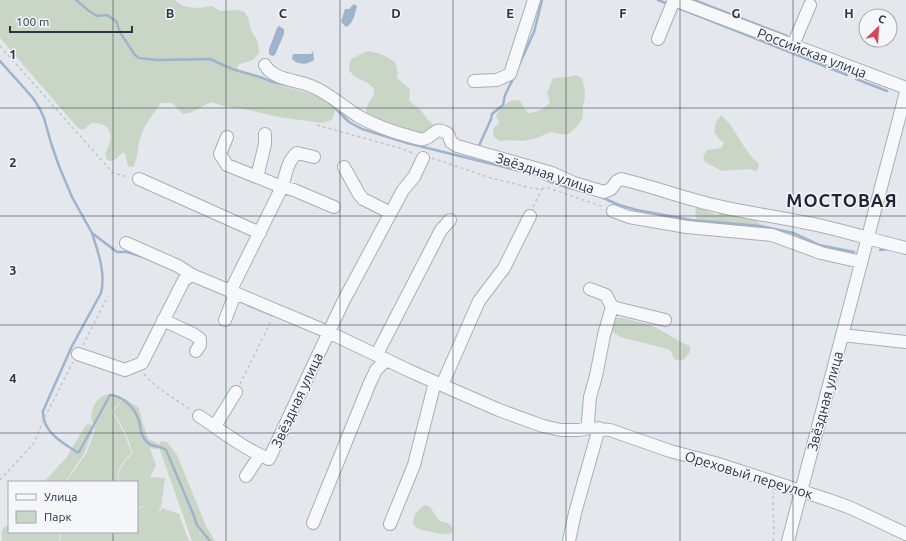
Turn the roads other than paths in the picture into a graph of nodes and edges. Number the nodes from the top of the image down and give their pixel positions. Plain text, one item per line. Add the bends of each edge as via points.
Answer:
1 (534, 0) edge
2 (675, 0) edge
3 (810, 5) dead end
4 (658, 39) dead end
5 (793, 45) junction
6 (265, 65) dead end
7 (474, 81) dead end
8 (906, 88) edge
9 (906, 92) edge
10 (265, 134) dead end
11 (227, 137) dead end
12 (314, 157) dead end
13 (423, 158) road end
14 (344, 167) dead end
15 (257, 177) junction
16 (139, 179) road end
17 (282, 186) junction
18 (334, 207) dead end
19 (613, 211) road end
20 (392, 212) junction
21 (530, 216) road end
22 (450, 220) dead end
23 (260, 233) junction
24 (867, 237) junction
25 (126, 243) dead end
26 (906, 248) edge
27 (862, 262) junction
28 (192, 275) junction
29 (590, 288) dead end
30 (233, 293) junction
31 (612, 307) junction
32 (163, 320) junction
33 (225, 320) dead end
34 (665, 320) dead end
35 (328, 332) junction
36 (842, 335) junction
37 (906, 342) edge
38 (196, 351) dead end
39 (78, 354) road end
40 (381, 357) junction
41 (438, 383) junction
42 (236, 392) road end
43 (199, 416) road end
44 (215, 426) junction
45 (594, 428) junction
46 (260, 455) junction
47 (246, 476) dead end
48 (801, 491) junction
49 (313, 523) dead end
50 (390, 524) dead end
51 (906, 534) edge
52 (569, 541) edge
53 (788, 541) edge

1 - 7 street via 510,74 497,80
2 - 4 street
2 - 5 street, Российская улица
3 - 5 street
5 - 8 street, Российская улица
6 - 24 street, Звёздная улица via 272,74 328,94 365,120 397,133 425,139 440,130 448,134 451,142 457,146 552,173 604,192 612,189 617,180 622,179 698,201
9 - 24 street, Звёздная улица
10 - 15 street
11 - 15 street via 220,154 222,159 227,164
12 - 17 street via 298,154 292,158
13 - 20 street, Звёздная улица
14 - 20 street via 363,198
15 - 17 street
16 - 23 street
17 - 18 street
17 - 23 street
19 - 27 street via 629,217 687,227 772,235 821,253
20 - 35 street, Звёздная улица
21 - 41 street via 504,268 479,301
22 - 40 street via 441,230
23 - 30 street
24 - 26 street, Звёздная улица
24 - 27 street, Звёздная улица
25 - 28 street
27 - 36 street, Звёздная улица
28 - 30 street
28 - 32 street via 184,280
29 - 31 street via 606,295
30 - 33 street
30 - 35 street
31 - 34 street
31 - 45 street via 590,397 588,421
32 - 38 street via 200,339
32 - 39 street via 142,363 125,370
35 - 40 street
35 - 46 street, Звёздная улица via 269,459
36 - 37 street
36 - 48 street, Звёздная улица
40 - 41 street
40 - 49 street
41 - 45 street, Ореховый переулок via 543,426 561,430
41 - 50 street via 414,465
42 - 44 street
43 - 44 street, Звёздная улица
44 - 46 street, Звёздная улица
45 - 48 street, Ореховый переулок via 610,430
45 - 52 street
46 - 47 street
48 - 51 street, Ореховый переулок via 851,508
48 - 53 street, Звёздная улица

